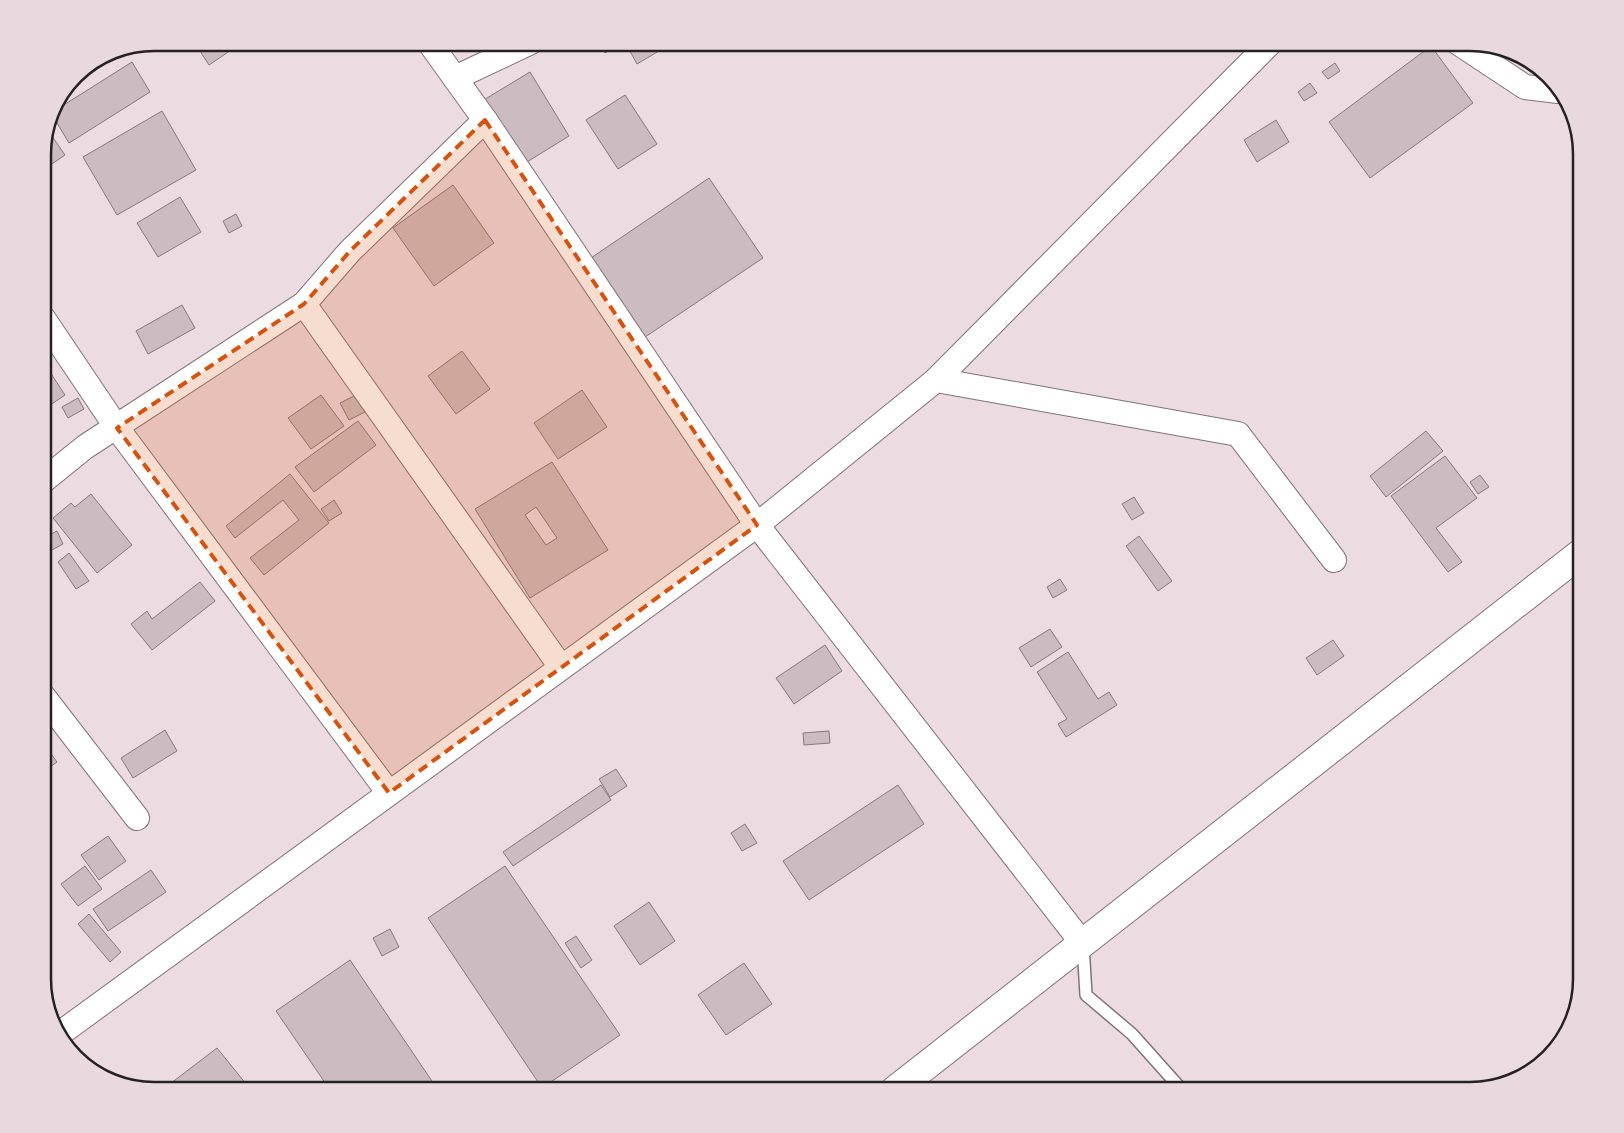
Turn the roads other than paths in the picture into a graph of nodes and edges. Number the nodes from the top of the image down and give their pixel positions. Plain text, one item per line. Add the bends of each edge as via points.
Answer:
1 (435, 51) edge
2 (512, 51) edge
3 (1262, 51) edge
4 (1471, 51) edge
5 (454, 78) junction
6 (1551, 91) edge
7 (485, 120) junction
8 (304, 304) junction
9 (51, 330) edge
10 (936, 380) junction
11 (118, 428) junction
12 (51, 475) edge
13 (757, 525) junction
14 (1334, 560) dead end
15 (1573, 561) edge
16 (561, 667) junction
17 (51, 706) edge
18 (390, 793) junction
19 (137, 818) dead end
20 (1082, 944) junction
21 (65, 1030) edge
22 (905, 1082) edge
23 (1175, 1082) edge

1 - 5 street
2 - 5 street
3 - 10 street
4 - 6 street via 1525,87
5 - 7 street
7 - 8 street via 350,251
7 - 13 street
8 - 11 street
8 - 16 street
9 - 11 street
10 - 13 street
10 - 14 street via 1238,434
11 - 12 street
11 - 18 street
13 - 16 street
13 - 20 street
15 - 20 main road
16 - 18 street
17 - 19 street
18 - 21 street
20 - 22 main road
20 - 23 lane via 1086,995 1132,1034

